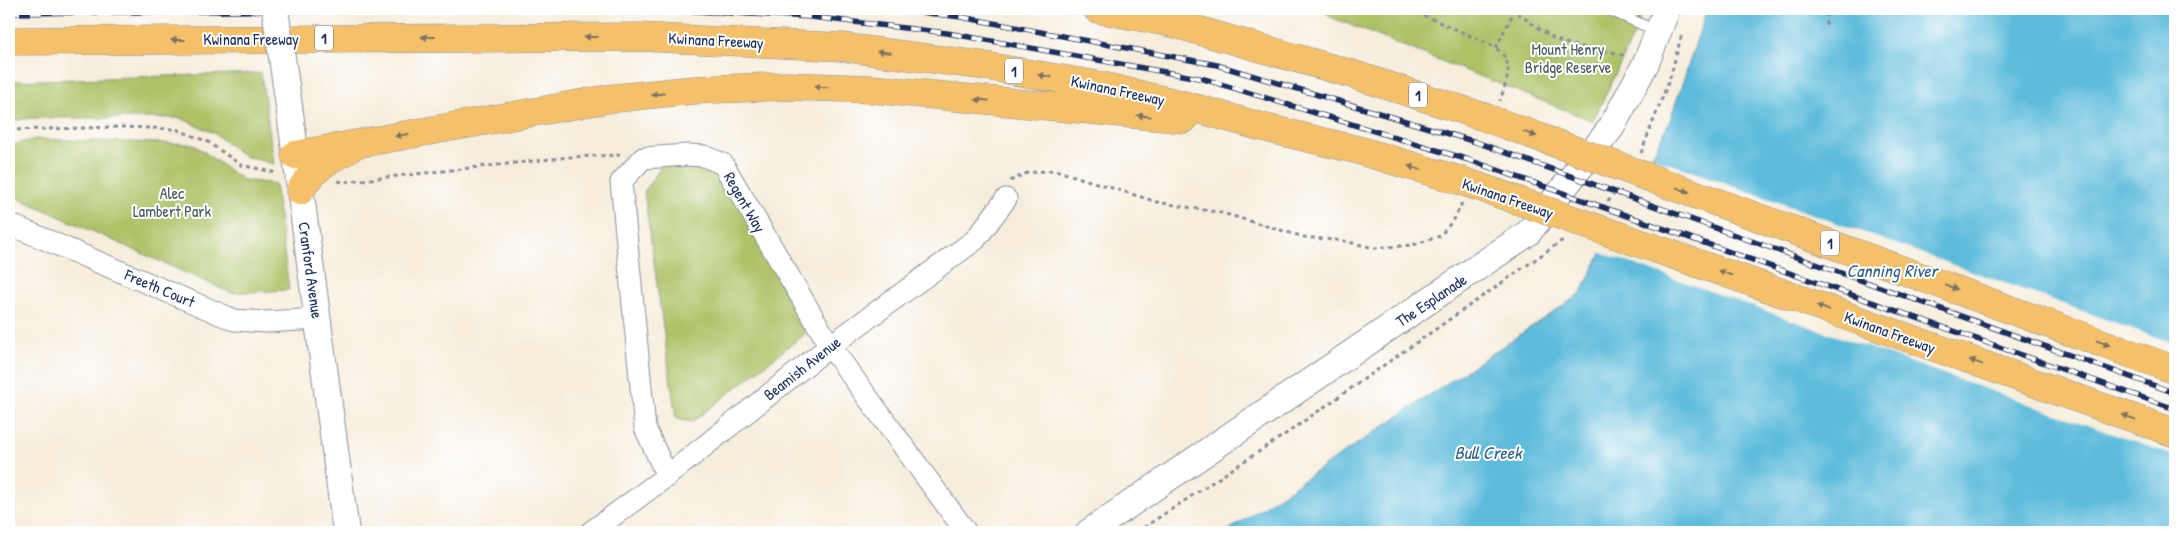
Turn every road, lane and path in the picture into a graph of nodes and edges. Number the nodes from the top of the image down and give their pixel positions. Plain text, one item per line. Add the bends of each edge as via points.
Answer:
1 (275, 9) edge
2 (1097, 9) edge
3 (1166, 9) edge
4 (1409, 9) edge
5 (1607, 9) edge
6 (1827, 9) edge
7 (1513, 10) edge
8 (1670, 23) edge
9 (1826, 25) dead end
10 (9, 41) edge
11 (1576, 46) dead end
12 (1496, 48) junction
13 (1670, 75) dead end
14 (1483, 112) junction
15 (1262, 127) junction
16 (9, 130) edge
17 (362, 142) junction
18 (643, 158) junction
19 (322, 164) junction
20 (293, 173) junction
21 (1463, 190) junction
22 (1006, 199) joint
23 (9, 224) edge
24 (318, 319) junction
25 (830, 346) junction
26 (2175, 370) edge
27 (2175, 433) edge
28 (667, 476) junction
29 (1106, 524) edge
30 (346, 532) edge
31 (591, 532) edge
32 (966, 532) edge
33 (1089, 532) edge

1 - 20 street, Cranford Avenue, bridge via 290,113
2 - 14 highway, 1 via 1172,23
3 - 14 highway via 1244,28
4 - 12 path
5 - 8 lane
6 - 9 path
7 - 11 path via 1556,40
7 - 12 path
8 - 13 path
8 - 29 street, The Esplanade via 1611,128 1528,233
15 -> 10 highway, Kwinana Freeway / 1 via 1097,84 841,47 630,37
12 - 14 path via 1507,60 1509,72
14 -> 26 highway, 1, bridge
15 -> 17 highway via 871,89 787,86 693,90 607,99
21 -> 15 highway, Kwinana Freeway / 1 via 1358,150
16 - 20 path via 176,129 208,142 240,165 268,173
17 - 19 highway
17 - 20 highway
18 - 19 path via 614,155 570,157 343,182 334,180
18 - 25 street, Regent Way via 704,156 723,164
18 - 28 street via 621,182 645,428
19 - 20 highway via 305,182
20 - 24 street, Cranford Avenue
21 - 22 path via 1455,218 1440,236 1413,245 1374,248 1304,237 1222,213 1158,202 1055,170 1027,173 1010,181
27 -> 21 highway, Kwinana Freeway / 1, bridge
22 - 25 street, Beamish Avenue via 976,240
23 - 24 street, Freeth Court via 234,320
24 - 30 street, Cranford Avenue
25 - 28 street, Beamish Avenue
25 - 32 street, Regent Way
28 - 31 street, Beamish Avenue
29 - 33 street, The Esplanade

